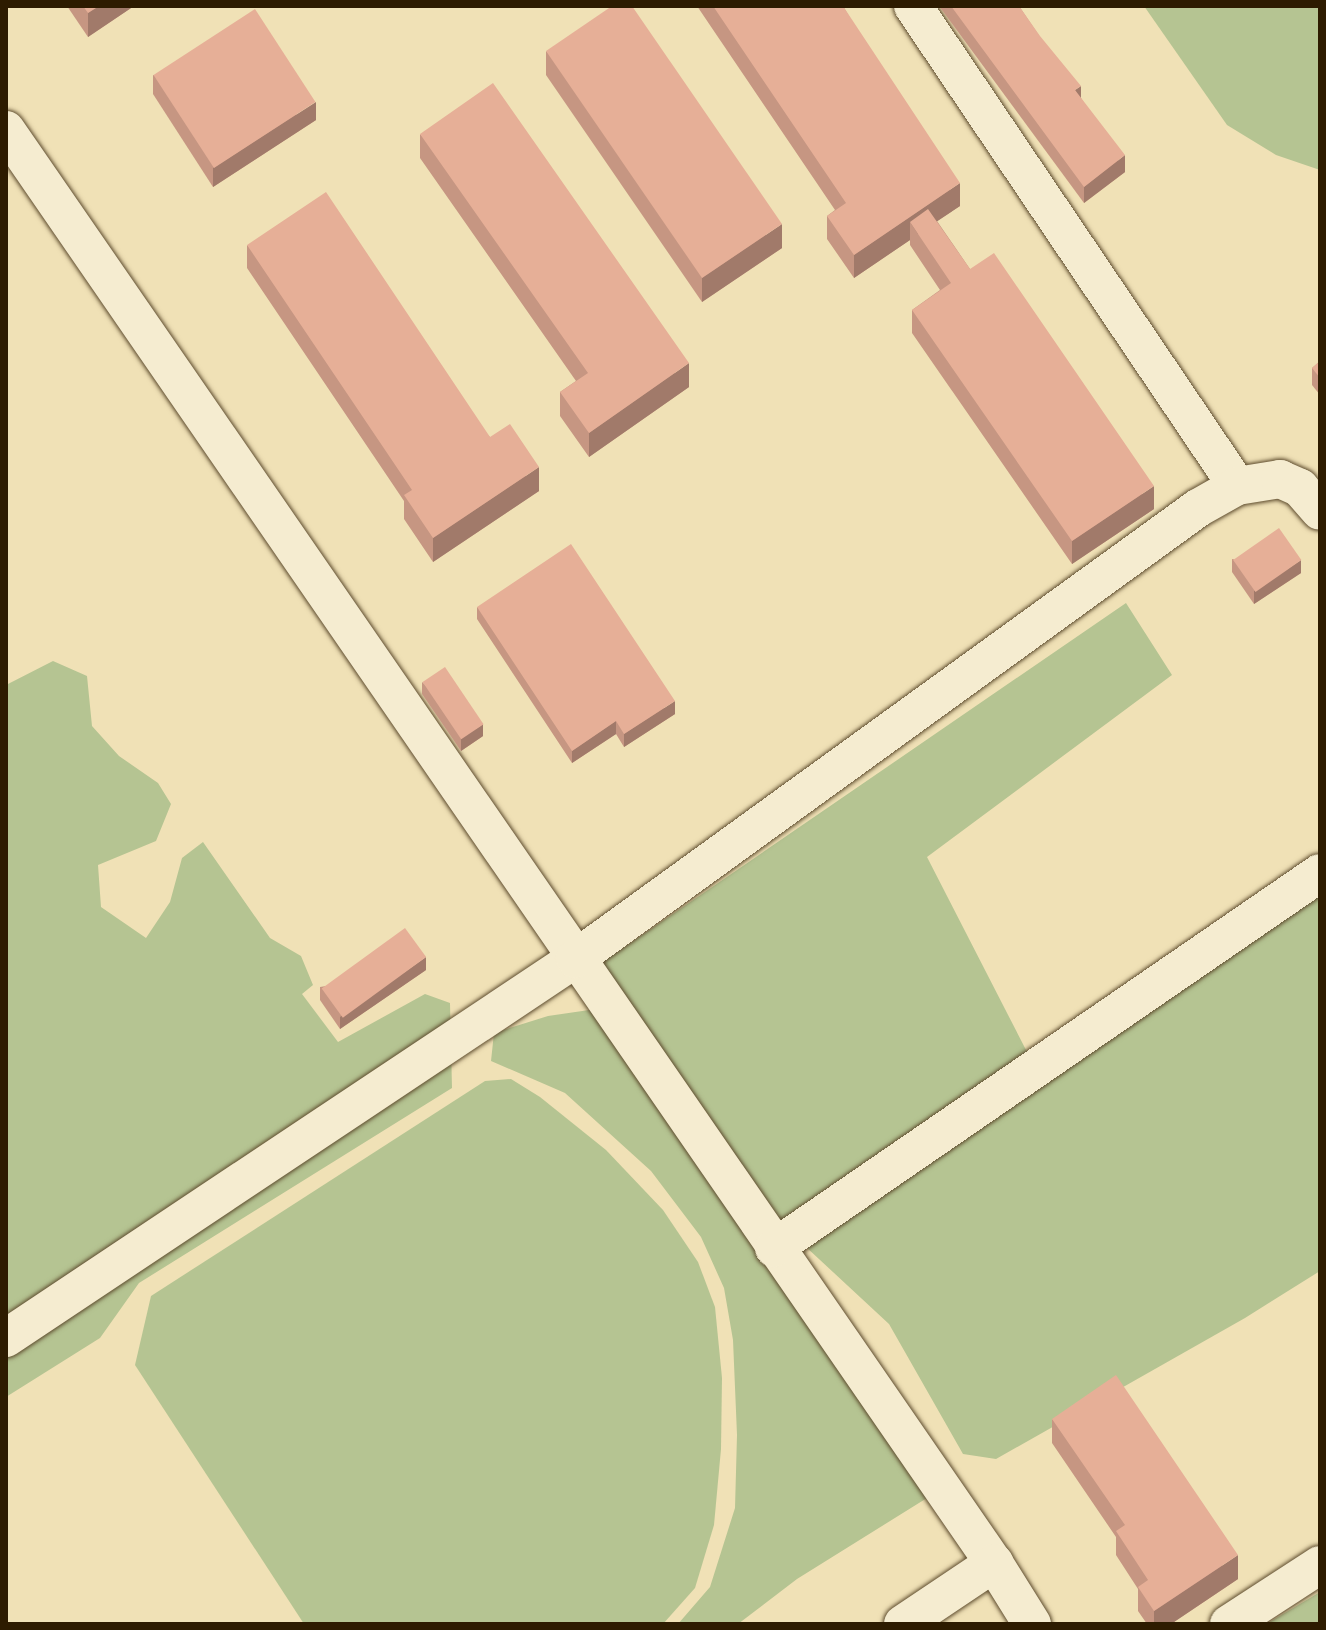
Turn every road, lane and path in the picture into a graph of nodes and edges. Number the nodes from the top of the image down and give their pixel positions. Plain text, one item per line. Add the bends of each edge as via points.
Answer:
1 (913, 6) edge
2 (6, 130) edge
3 (1237, 486) junction
4 (1320, 511) edge
5 (1320, 873) edge
6 (575, 959) junction
7 (774, 1248) junction
8 (6, 1338) edge
9 (994, 1563) junction
10 (1320, 1565) edge
11 (903, 1624) edge
12 (1032, 1624) edge
13 (1229, 1624) edge

1 - 3 street
2 - 6 street
3 - 4 street via 1280,479 1300,488
3 - 6 street via 1198,508
5 - 7 street
6 - 7 street
6 - 8 street
7 - 9 street
9 - 11 street
9 - 12 street
10 - 13 street

